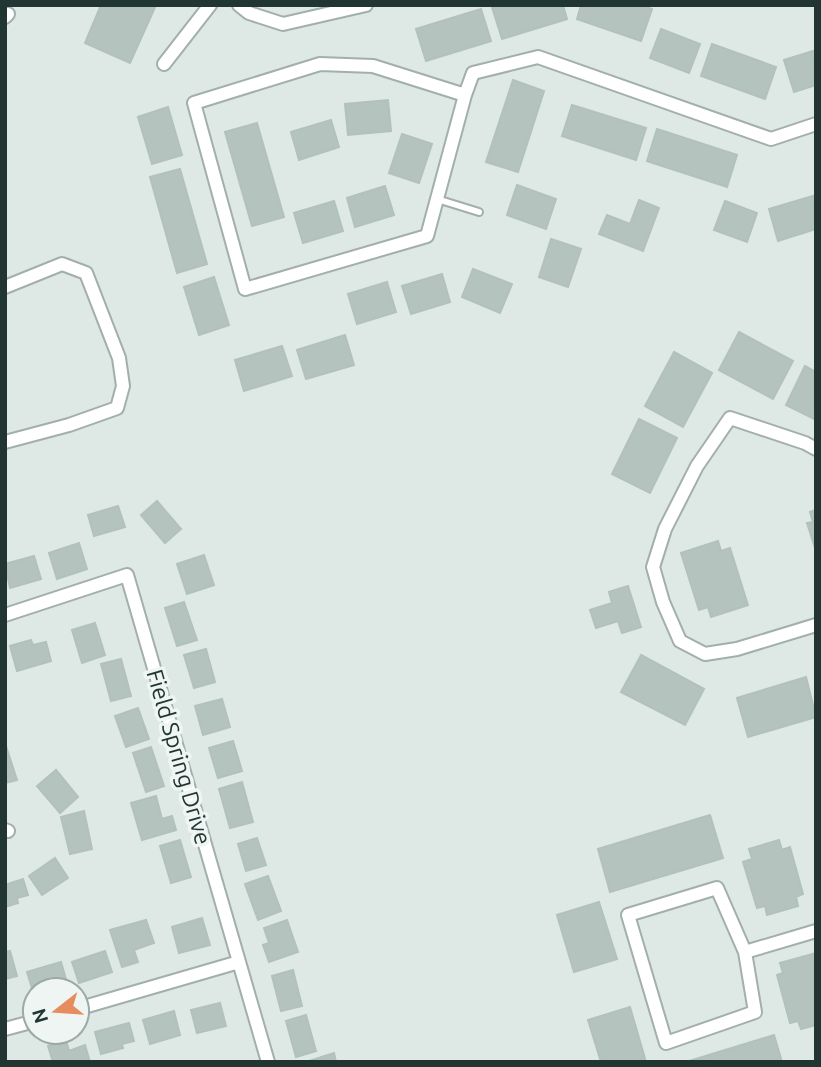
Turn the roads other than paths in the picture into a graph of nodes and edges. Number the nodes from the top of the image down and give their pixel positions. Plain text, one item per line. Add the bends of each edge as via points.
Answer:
1 (210, 5) edge
2 (239, 5) edge
3 (366, 5) edge
4 (164, 64) dead end
5 (465, 95) junction
6 (816, 124) edge
7 (437, 199) junction
8 (479, 212) dead end
9 (5, 288) edge
10 (5, 442) edge
11 (816, 449) edge
12 (5, 615) edge
13 (816, 625) edge
14 (816, 931) edge
15 (746, 952) junction
16 (239, 962) junction
17 (91, 1005) edge
18 (268, 1062) edge

1 - 4 street
2 - 3 street via 283,24
5 - 6 street via 473,73 538,57 771,139
5 - 7 street
5 - 7 street via 373,66 320,64 194,103 245,289 427,236
7 - 8 lane
9 - 10 street via 62,264 86,273 119,358 122,386 117,408
11 - 13 street via 730,418 697,466 653,567 680,640 705,654
12 - 16 street, Field Spring Drive via 127,575
14 - 15 street
15 - 15 street via 717,888 628,915 666,1043 755,1012
16 - 17 street
16 - 18 street, Field Spring Drive

